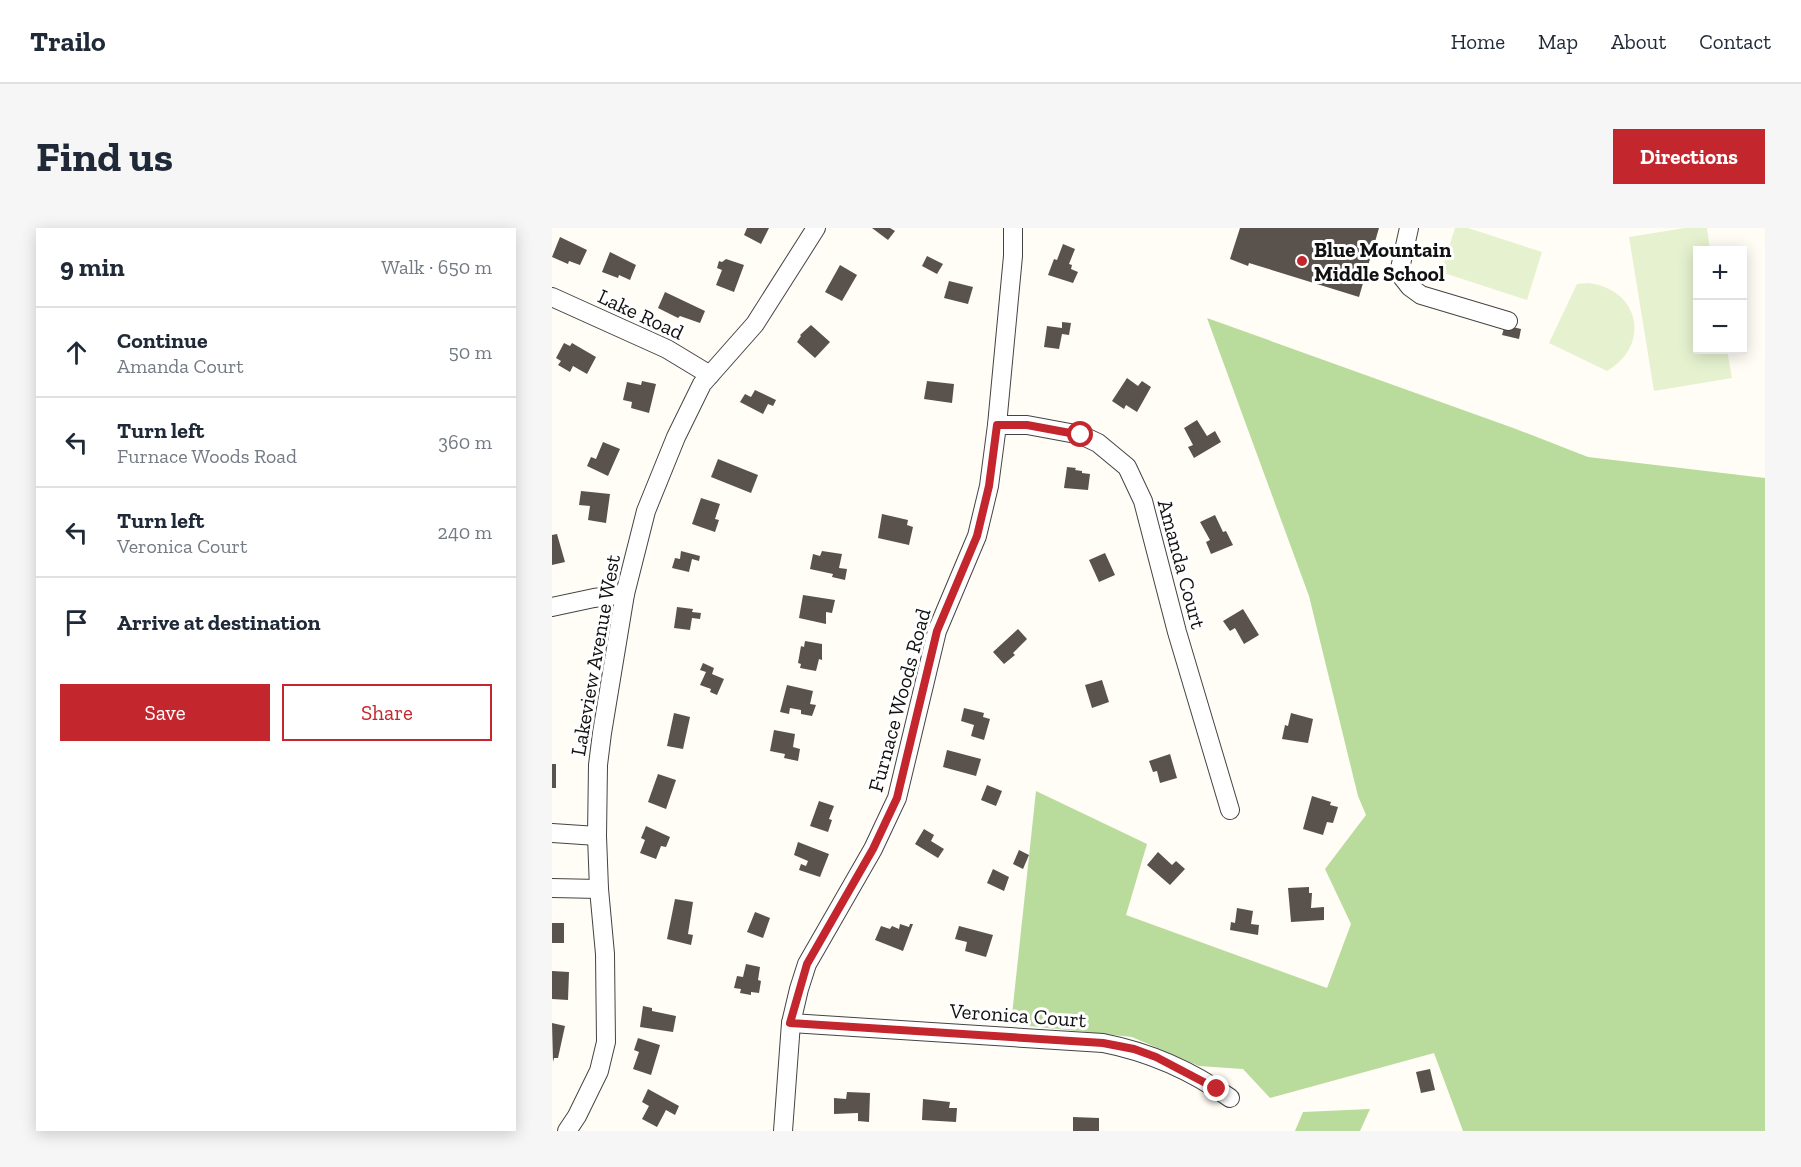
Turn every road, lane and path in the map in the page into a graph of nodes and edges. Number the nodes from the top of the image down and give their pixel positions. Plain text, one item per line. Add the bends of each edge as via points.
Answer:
1 (816, 228) edge
2 (1013, 228) edge
3 (1410, 228) edge
4 (552, 297) edge
5 (1508, 321) dead end
6 (710, 375) junction
7 (997, 425) junction
8 (625, 594) junction
9 (552, 607) edge
10 (1230, 810) dead end
11 (552, 833) edge
12 (597, 836) junction
13 (552, 888) edge
14 (599, 889) junction
15 (790, 1023) junction
16 (1230, 1098) dead end
17 (567, 1131) edge
18 (783, 1131) edge

1 - 6 street, Lakeview Avenue West via 755,324
2 - 7 street, Furnace Woods Road via 1014,256
3 - 5 street via 1399,273 1410,287 1421,295
4 - 6 street, Lake Road via 667,349
6 - 8 street, Lakeview Avenue West via 676,437 646,511
7 - 10 street, Amanda Court via 1027,425 1081,435 1098,443 1127,467 1143,501
7 - 15 street, Furnace Woods Road via 977,536 937,631 897,798 873,849 807,964
8 - 9 street
8 - 12 street, Lakeview Avenue West via 598,765
11 - 12 street
12 - 14 street, Lakeview Avenue West
13 - 14 street
14 - 17 street, Lakeview Avenue West via 605,954 606,1042 599,1071
15 - 16 street, Veronica Court via 1103,1043 1156,1057
15 - 18 street, Furnace Woods Road

